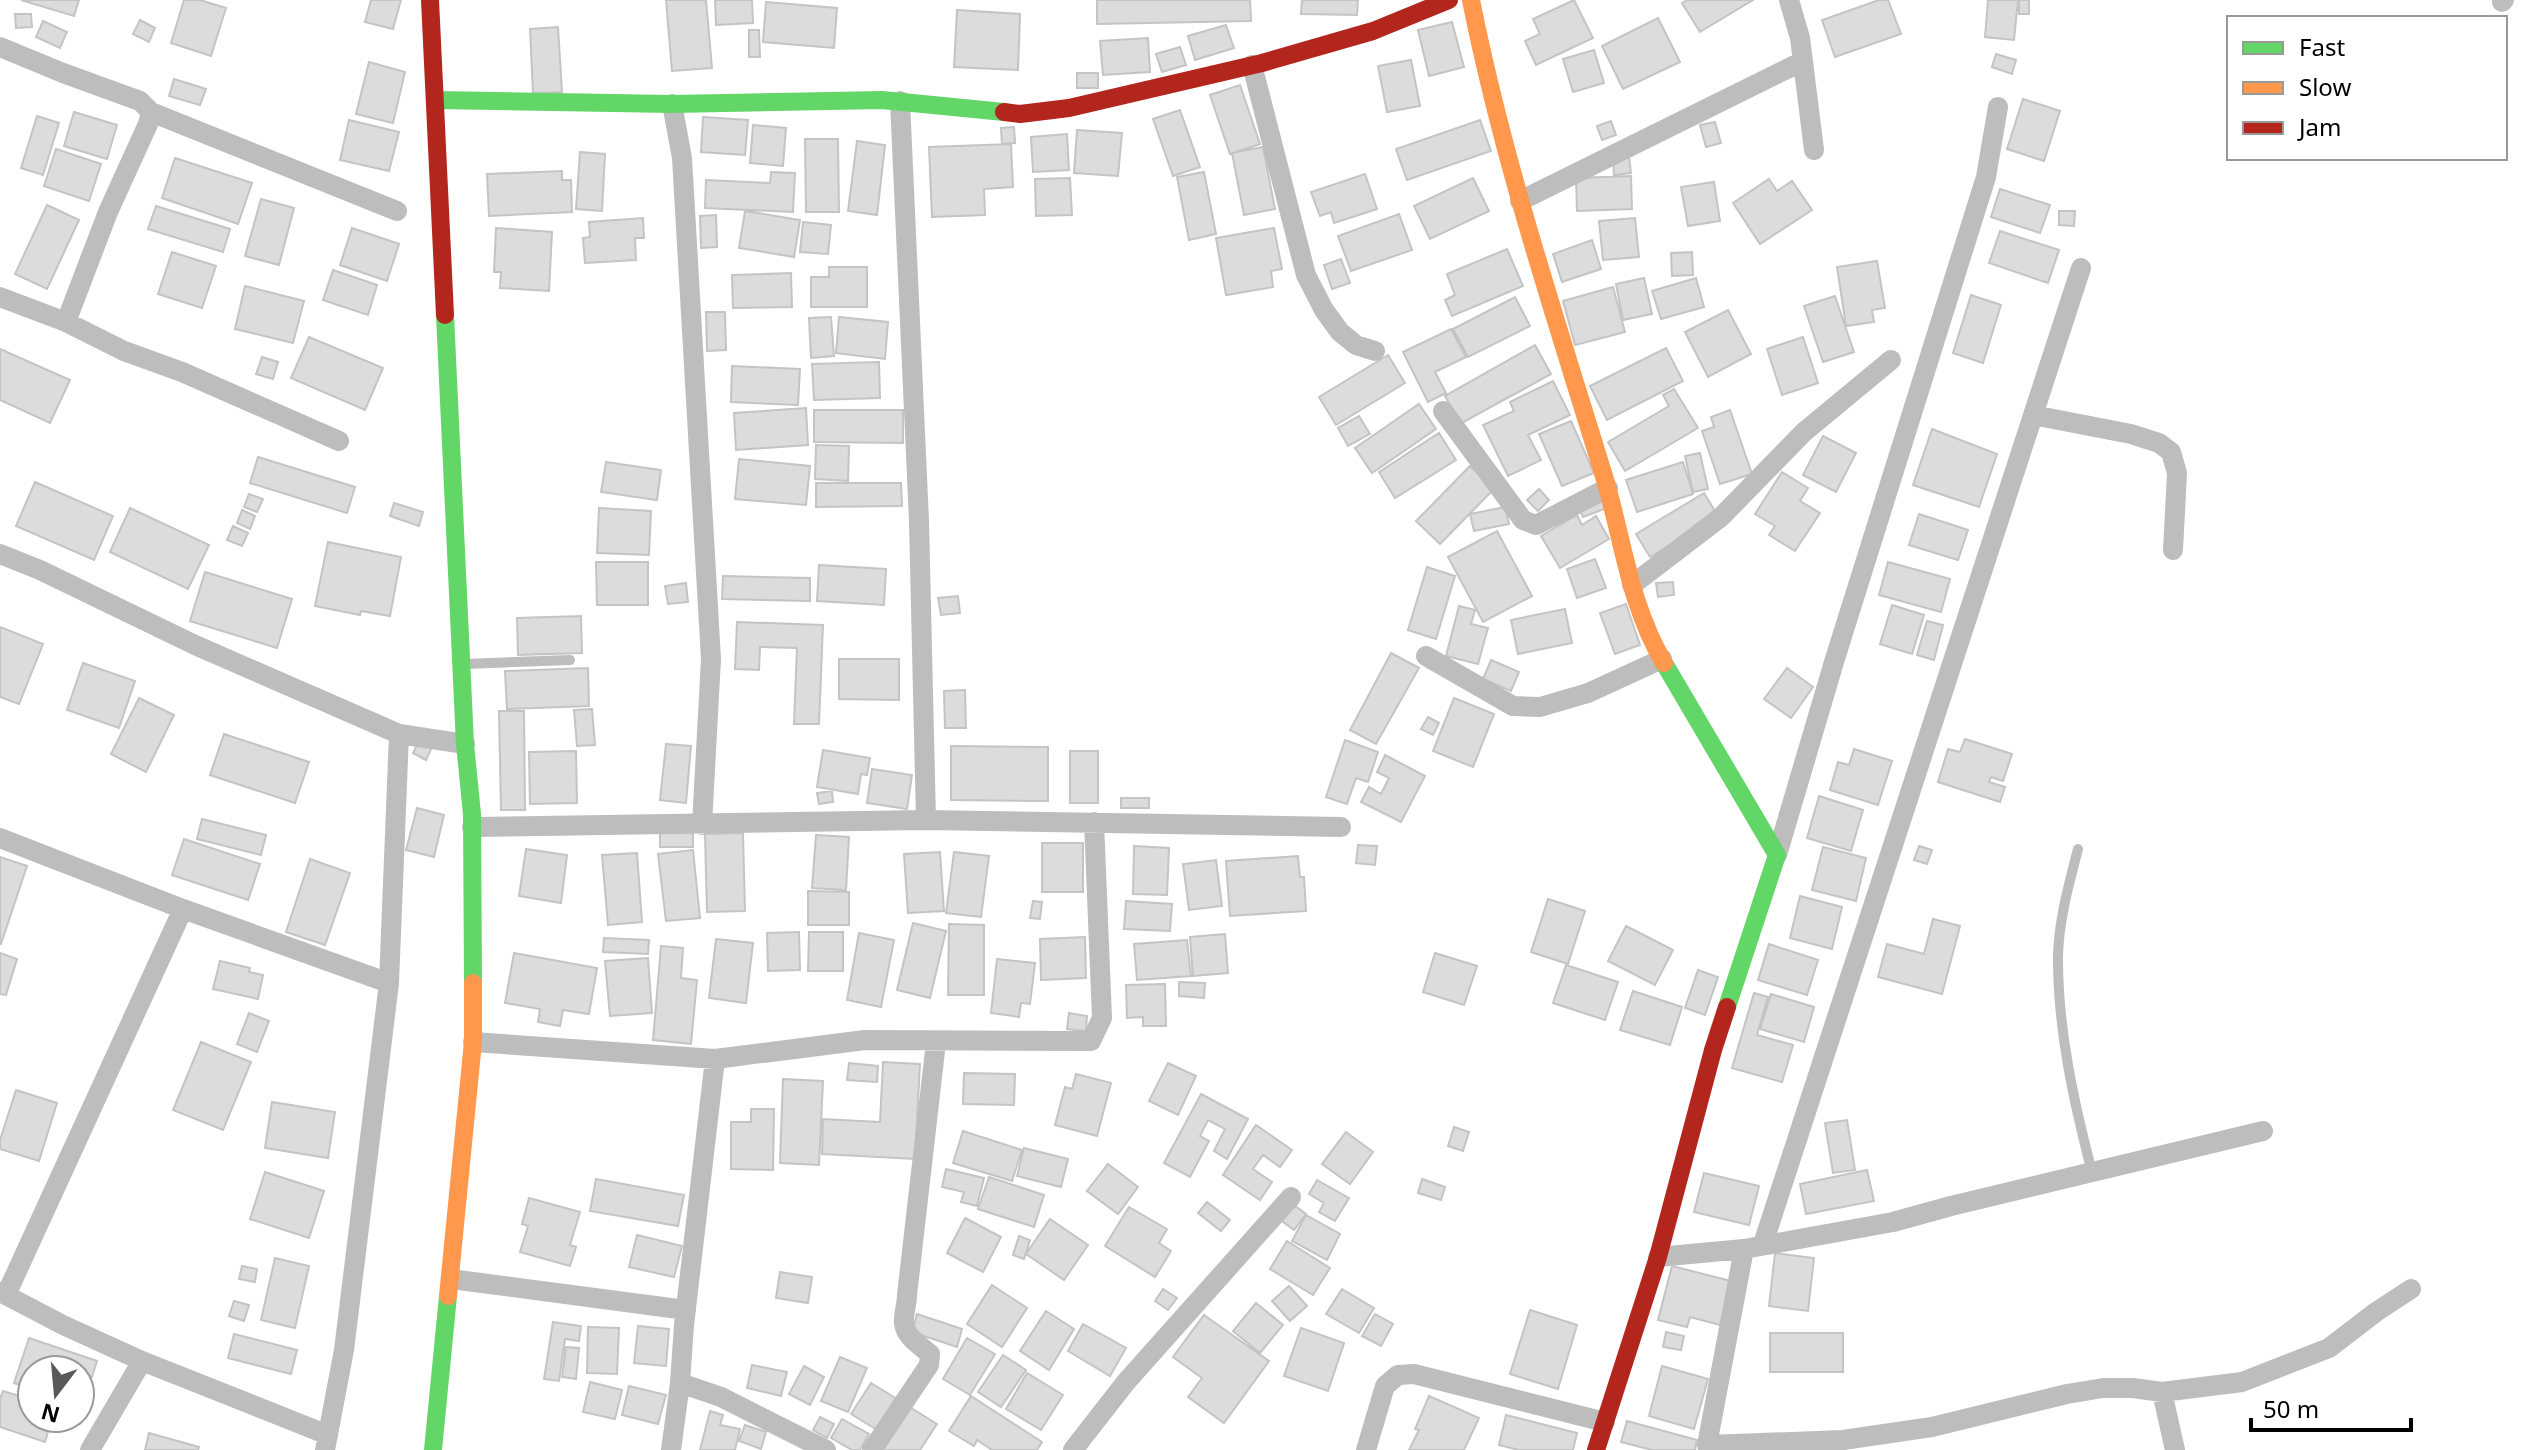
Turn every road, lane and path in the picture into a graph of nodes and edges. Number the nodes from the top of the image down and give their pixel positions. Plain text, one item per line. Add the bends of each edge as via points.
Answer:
1 (430, 0) edge
2 (1449, 0) edge
3 (1471, 0) edge
4 (1789, 0) edge
5 (0, 47) edge
6 (1803, 61) junction
7 (1252, 65) junction
8 (436, 100) junction
9 (900, 101) junction
10 (672, 104) junction
11 (1998, 107) dead end
12 (151, 112) junction
13 (1814, 150) dead end
14 (1520, 201) junction
15 (397, 211) dead end
16 (2081, 268) dead end
17 (0, 297) edge
18 (66, 322) junction
19 (1375, 351) dead end
20 (1891, 360) dead end
21 (1443, 411) dead end
22 (2033, 415) junction
23 (339, 441) dead end
24 (1608, 488) junction
25 (2173, 550) dead end
26 (0, 554) edge
27 (1632, 585) junction
28 (1426, 656) dead end
29 (1662, 659) junction
30 (570, 660) dead end
31 (463, 664) junction
32 (399, 734) junction
33 (465, 744) junction
34 (926, 820) junction
35 (1094, 822) junction
36 (702, 825) junction
37 (472, 827) junction
38 (1341, 827) dead end
39 (0, 838) edge
40 (2078, 849) dead end
41 (1777, 855) junction
42 (183, 909) junction
43 (389, 983) junction
44 (473, 1042) junction
45 (936, 1042) junction
46 (715, 1059) junction
47 (2263, 1131) dead end
48 (2092, 1172) junction
49 (1291, 1197) dead end
50 (1754, 1246) junction
51 (1658, 1257) junction
52 (451, 1279) junction
53 (2411, 1289) dead end
54 (3, 1293) edge
55 (686, 1310) junction
56 (142, 1361) junction
57 (680, 1383) junction
58 (2162, 1392) junction
59 (1605, 1422) junction
60 (327, 1443) edge
61 (1706, 1448) edge
62 (90, 1450) edge
63 (433, 1450) edge
64 (671, 1450) edge
65 (826, 1450) edge
66 (872, 1450) edge
67 (1073, 1450) edge
68 (1366, 1450) edge
69 (1596, 1450) edge
70 (2175, 1450) edge

1 - 8 street
2 - 7 street via 1373,31
3 - 14 street
4 - 6 street
5 - 12 street via 140,101
6 - 13 street
6 - 14 street
7 - 9 street via 1069,108 1020,114
7 - 19 street via 1306,275 1340,332
8 - 10 street
8 - 31 street
9 - 10 street
9 - 34 street
10 - 36 street via 682,158 711,659
11 - 41 street via 1986,177
12 - 15 street
12 - 18 street
14 - 24 street
16 - 22 street
17 - 18 street
18 - 23 street
20 - 27 street via 1804,432 1721,517
21 - 24 street via 1523,520 1536,525
22 - 25 street via 2131,434 2171,452 2177,473
22 - 50 street via 1887,868
24 - 27 street
26 - 32 street
27 - 29 street
28 - 29 street via 1513,706 1540,707 1588,693
29 - 41 street
30 - 31 lane
31 - 33 street
32 - 33 street
32 - 43 street
33 - 37 street
34 - 35 street
34 - 36 street
35 - 38 street
35 - 45 street via 1102,1018 1091,1041
36 - 37 street
37 - 44 street
39 - 42 street
40 - 48 lane via 2058,956 2073,1102
41 - 51 street via 1713,1050
42 - 43 street
42 - 54 street
43 - 60 street via 344,1350
44 - 46 street
44 - 52 street
45 - 46 street via 865,1040
45 - 66 street via 904,1323 910,1338 930,1354 929,1365
46 - 55 street
47 - 48 street
48 - 50 street via 1893,1222
49 - 67 street via 1126,1382
50 - 51 street
50 - 61 street
51 - 59 street
52 - 55 street
52 - 63 street
53 - 58 street via 2329,1348 2242,1382
54 - 56 street
55 - 57 street
56 - 60 street
56 - 62 street
57 - 64 street
57 - 65 street via 721,1397
58 - 61 street via 2079,1392 1932,1427 1843,1440
58 - 70 street
59 - 68 street via 1414,1374 1398,1375 1385,1386
59 - 69 street

